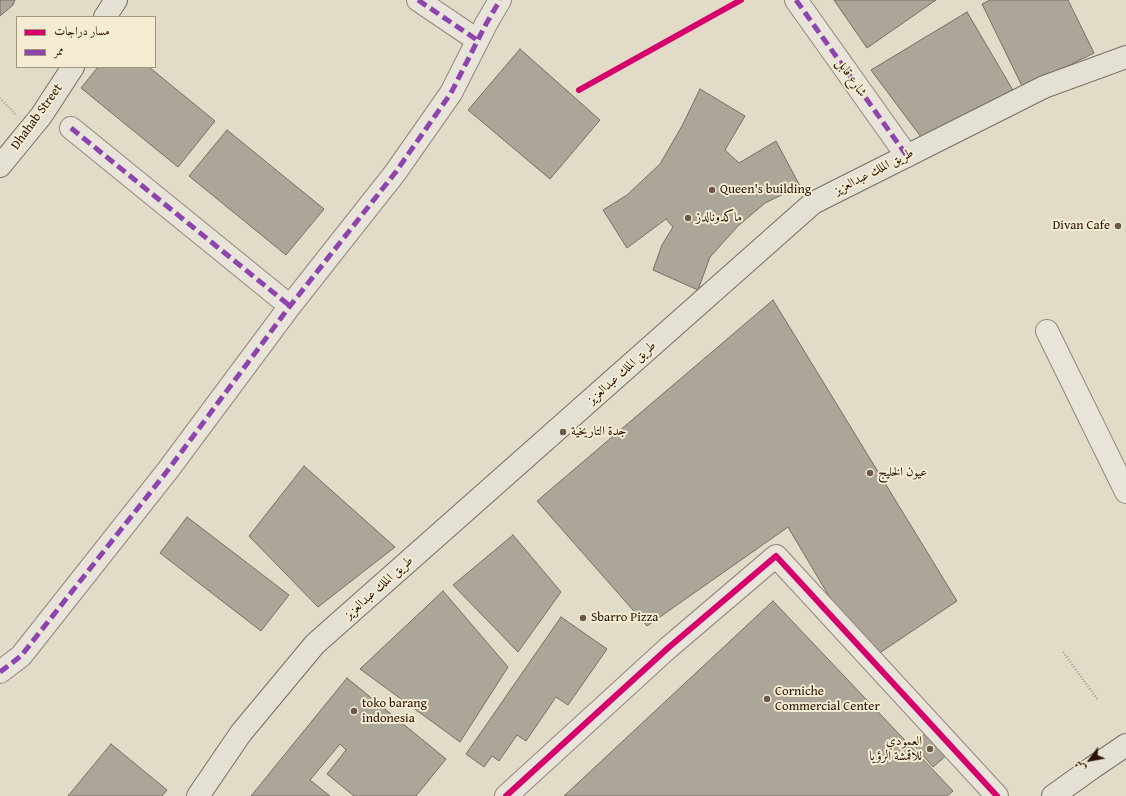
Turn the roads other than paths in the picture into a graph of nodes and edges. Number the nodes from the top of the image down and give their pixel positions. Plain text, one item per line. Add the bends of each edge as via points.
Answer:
1 (116, 0) edge
2 (418, 0) edge
3 (500, 0) edge
4 (796, 0) edge
5 (106, 16) edge
6 (477, 40) junction
7 (1126, 57) edge
8 (72, 68) edge
9 (71, 128) dead end
10 (907, 156) junction
11 (0, 166) edge
12 (290, 306) junction
13 (1047, 331) dead end
14 (1126, 492) edge
15 (0, 672) edge
16 (1126, 745) edge
17 (198, 796) edge
18 (506, 796) edge
19 (997, 796) edge
20 (1053, 796) edge

1 - 5 main road
2 - 6 street
3 - 6 street
4 - 10 street, شارع قابل
6 - 12 street via 451,93 396,173
7 - 10 main road, طريق الملك عبدالعزيز via 1044,87
8 - 11 main road, Dhahab Street via 41,116
9 - 12 street
10 - 17 main road, طريق الملك عبدالعزيز via 813,203 315,644 241,733
12 - 15 street via 168,470 21,656
13 - 14 street
16 - 20 main road
18 - 19 street via 668,648 776,556

